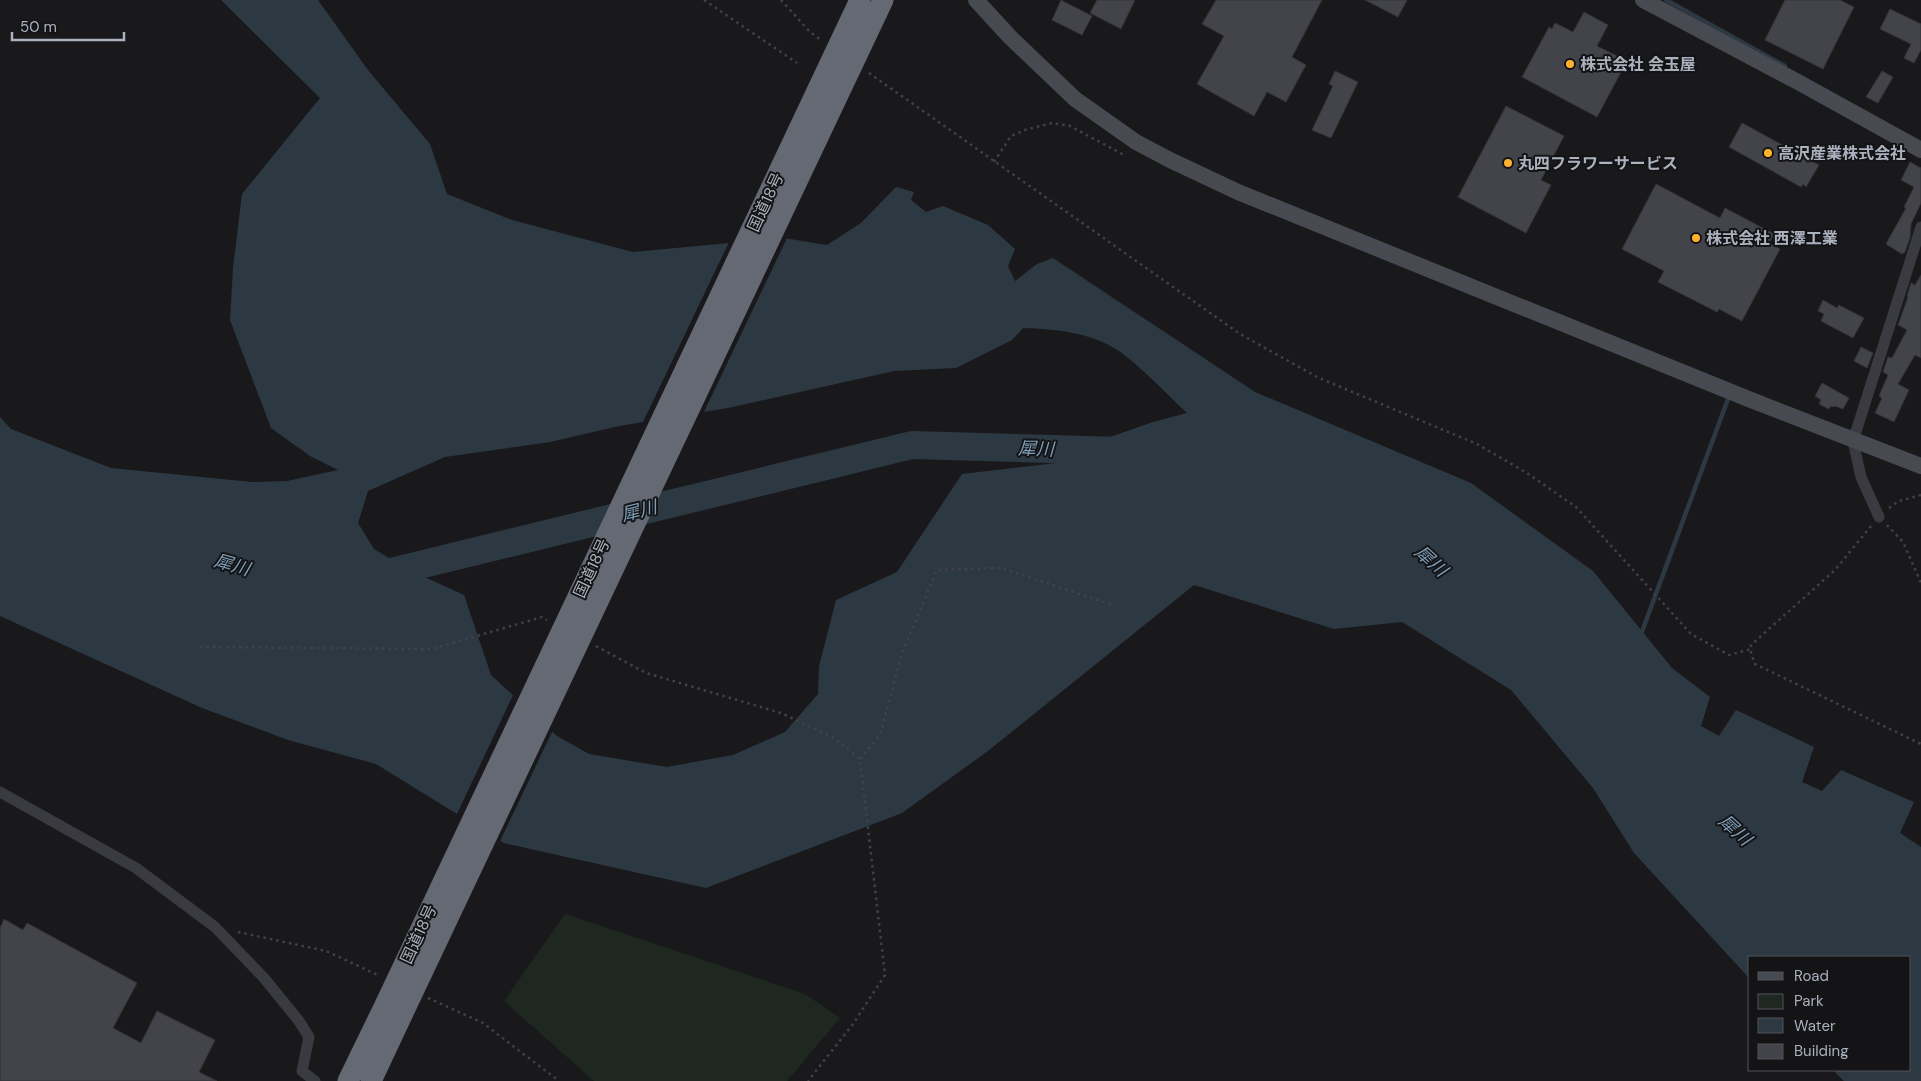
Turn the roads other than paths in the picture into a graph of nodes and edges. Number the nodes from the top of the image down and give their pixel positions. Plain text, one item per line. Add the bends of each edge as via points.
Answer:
1 (860, 0) edge
2 (883, 0) edge
3 (976, 0) edge
4 (1644, 0) edge
5 (1921, 150) edge
6 (1921, 228) edge
7 (1853, 441) junction
8 (1921, 466) edge
9 (1878, 517) road end
10 (0, 792) edge
11 (394, 1009) junction
12 (315, 1081) edge
13 (348, 1081) edge
14 (371, 1081) edge

1 - 11 highway, 国道18号, bridge
2 - 11 highway, 国道18号, bridge
3 - 7 street via 1010,38 1076,99 1136,142 1170,160 1238,192
4 - 5 street
6 - 7 street
7 - 8 street
7 - 9 street via 1861,477
10 - 12 street via 136,868 215,927 264,978 299,1021 309,1037 302,1071
11 - 13 highway, 国道18号
11 - 14 highway, 国道18号

